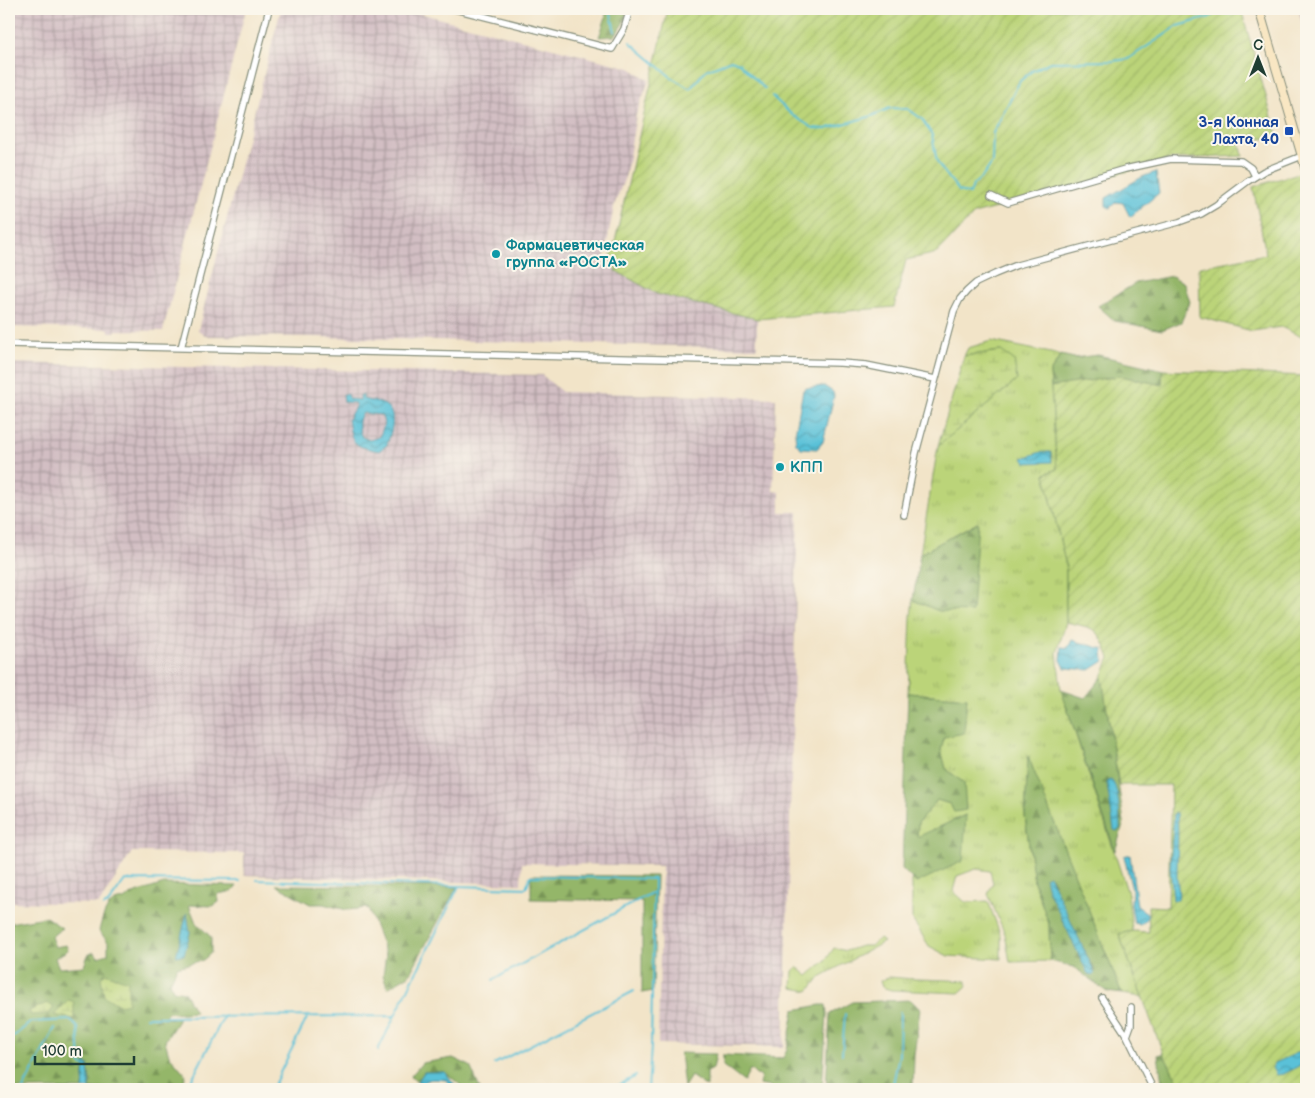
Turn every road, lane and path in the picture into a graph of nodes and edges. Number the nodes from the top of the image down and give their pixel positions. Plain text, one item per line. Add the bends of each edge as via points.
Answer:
1 (269, 9) edge
2 (455, 9) edge
3 (630, 9) edge
4 (1260, 9) edge
5 (1302, 156) junction
6 (1306, 170) edge
7 (1255, 176) junction
8 (991, 195) dead end
9 (9, 344) edge
10 (181, 348) junction
11 (935, 379) junction
12 (904, 515) dead end
13 (1102, 998) dead end
14 (1131, 1007) dead end
15 (1127, 1036) junction
16 (1153, 1089) edge

1 - 10 street
2 - 3 street via 612,49 624,29
4 - 5 main road
5 - 6 main road
5 - 7 street
7 - 8 street via 1251,168 1241,161 1171,159 1008,202
7 - 11 street via 1201,214 1017,265 976,283 960,299 954,311
9 - 10 street
10 - 11 street via 840,363
11 - 12 street
13 - 15 street
14 - 15 street
15 - 16 street

